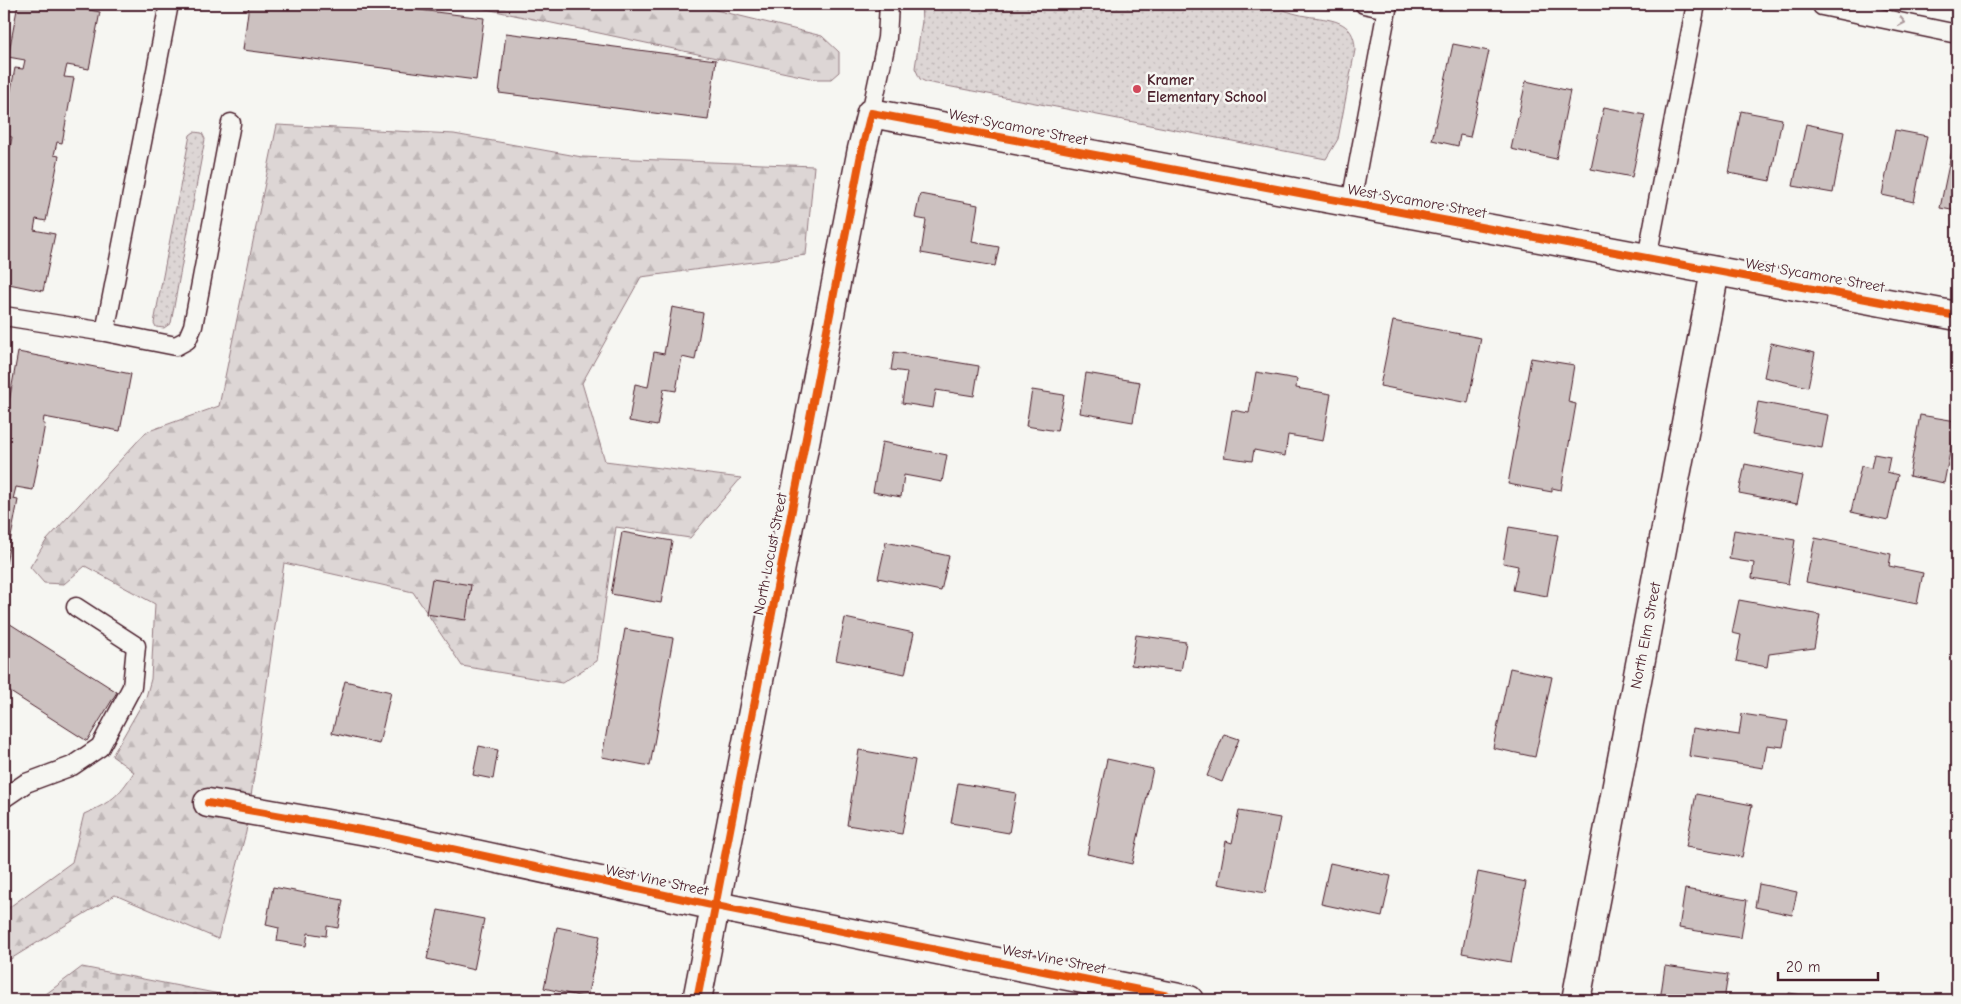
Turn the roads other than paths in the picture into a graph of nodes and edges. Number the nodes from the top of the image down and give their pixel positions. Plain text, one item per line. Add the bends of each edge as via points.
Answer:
1 (169, 4) edge
2 (888, 4) edge
3 (1364, 4) edge
4 (1696, 4) edge
5 (1822, 4) edge
6 (1388, 6) edge
7 (1957, 34) edge
8 (871, 113) junction
9 (231, 123) dead end
10 (1351, 203) junction
11 (1647, 258) junction
12 (1715, 271) junction
13 (4, 316) edge
14 (1957, 316) edge
15 (105, 332) junction
16 (76, 607) dead end
17 (4, 798) edge
18 (208, 803) dead end
19 (716, 906) junction
20 (697, 1000) edge
21 (1189, 1000) edge
22 (1576, 1000) edge

1 - 15 lane
2 - 8 lane via 887,38
3 - 6 lane
4 - 11 lane
5 -> 7 lane
6 - 10 lane
8 - 10 street, West Sycamore Street
8 - 19 street, North Locust Street
9 - 15 lane via 193,326 187,340 176,346
10 - 11 street, West Sycamore Street
11 - 12 street, West Sycamore Street
12 - 14 street, West Sycamore Street
12 - 22 street, North Elm Street
13 - 15 lane
16 - 17 lane via 136,646 132,687 100,747 72,766 26,783
18 - 19 street, West Vine Street via 378,833
19 - 20 street, North Locust Street
19 - 21 street, West Vine Street

